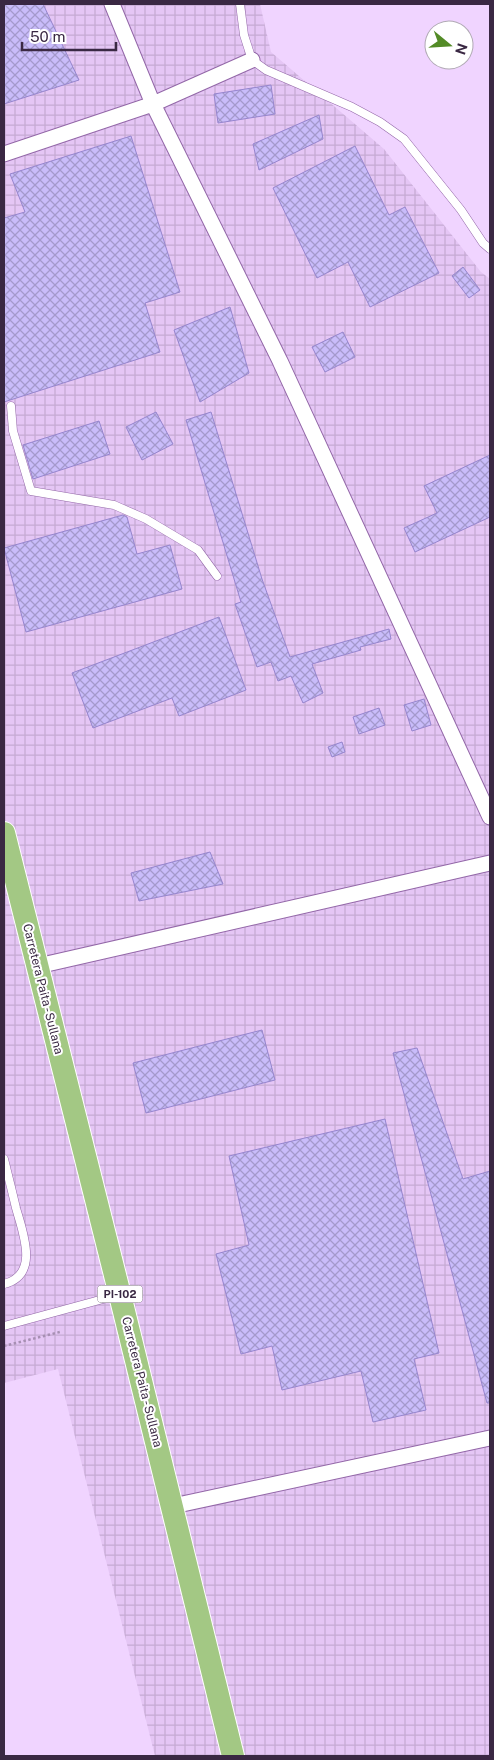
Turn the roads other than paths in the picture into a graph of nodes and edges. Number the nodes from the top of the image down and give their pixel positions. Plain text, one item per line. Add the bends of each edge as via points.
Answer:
1 (112, 4) edge
2 (240, 4) edge
3 (252, 60) junction
4 (153, 104) junction
5 (4, 154) edge
6 (490, 249) edge
7 (11, 406) dead end
8 (13, 431) junction
9 (4, 434) edge
10 (217, 576) dead end
11 (490, 817) edge
12 (4, 833) edge
13 (490, 863) edge
14 (38, 966) junction
15 (4, 1159) edge
16 (4, 1284) edge
17 (120, 1295) junction
18 (4, 1326) edge
19 (490, 1438) edge
20 (173, 1506) junction
21 (233, 1756) edge

1 - 4 street
2 - 3 lane via 244,35
3 - 4 street
3 - 6 lane via 266,70 352,106 404,139
4 - 5 street
4 - 11 street via 280,361
7 - 8 lane
8 - 9 lane
8 - 10 lane via 31,491 114,505 146,519 198,550
12 - 14 main road, Carretera Paita - Sullana / PI-102
13 - 14 street
14 - 17 main road, Carretera Paita - Sullana / PI-102
15 - 16 lane via 26,1246 26,1262 16,1280
17 - 18 lane
17 - 20 main road, Carretera Paita - Sullana / PI-102
19 - 20 street
20 - 21 main road, Carretera Paita - Sullana / PI-102

